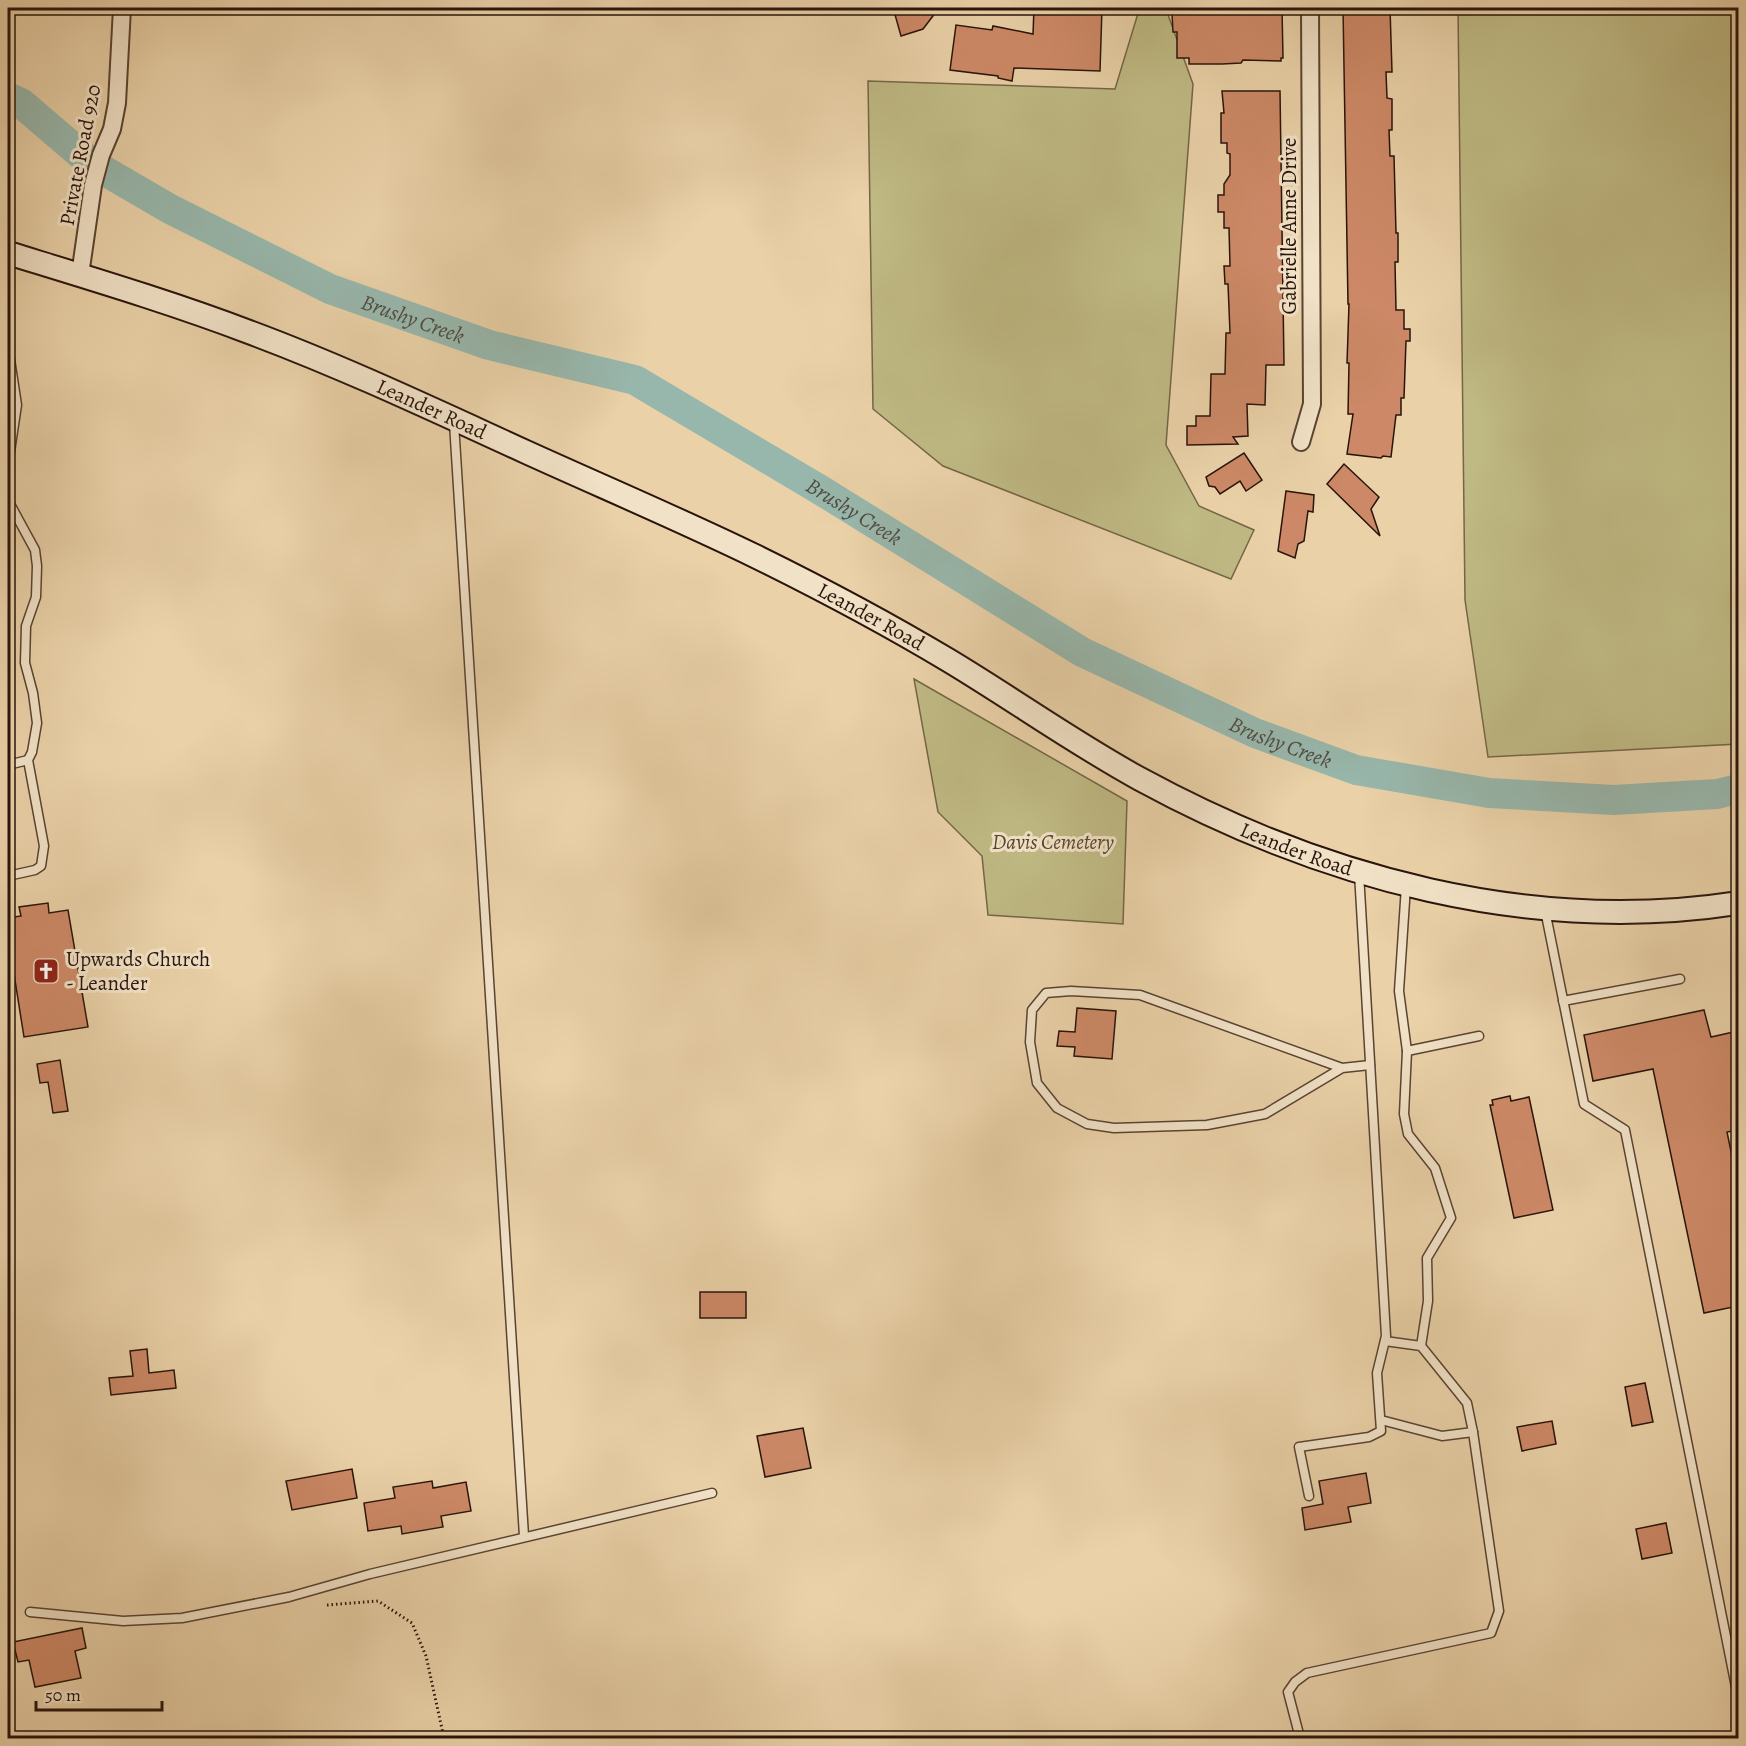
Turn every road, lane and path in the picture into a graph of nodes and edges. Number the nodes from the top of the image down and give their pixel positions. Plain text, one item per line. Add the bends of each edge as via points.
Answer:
1 (122, 8) edge
2 (1310, 8) edge
3 (8, 259) edge
4 (80, 275) junction
5 (8, 346) edge
6 (454, 419) junction
7 (1301, 442) dead end
8 (8, 465) edge
9 (8, 488) edge
10 (27, 760) junction
11 (8, 765) edge
12 (1359, 872) junction
13 (8, 876) edge
14 (1406, 885) junction
15 (1738, 903) edge
16 (1544, 908) junction
17 (1680, 979) dead end
18 (1563, 1001) junction
19 (1479, 1036) dead end
20 (1407, 1051) junction
21 (1370, 1065) junction
22 (1342, 1068) junction
23 (1385, 1341) junction
24 (1421, 1346) junction
25 (1381, 1420) junction
26 (1473, 1432) junction
27 (712, 1493) dead end
28 (1309, 1496) dead end
29 (524, 1536) junction
30 (327, 1605) dead end
31 (30, 1612) dead end
32 (1738, 1697) edge
33 (444, 1738) edge
34 (1300, 1738) edge

1 - 4 street, Private Road 920 via 117,103 93,185
2 - 7 street, Gabrielle Anne Drive via 1312,404
3 - 4 main road, Leander Road
4 - 6 main road, Leander Road via 250,332
5 - 8 lane via 17,405
6 - 12 main road, Leander Road via 755,556 853,606 1142,780 1302,854
6 - 29 lane
9 - 10 lane via 10,504 35,550 37,566 36,597 26,626 25,663 37,723
10 - 11 lane
10 - 13 lane via 44,846 41,866
12 - 14 main road, Leander Road
12 - 21 lane
14 - 16 main road, Leander Road via 1488,902
14 - 20 lane via 1399,991
15 - 16 main road, Leander Road via 1636,912
16 - 18 lane
17 - 18 lane
18 - 32 lane via 1584,1104 1625,1130
19 - 20 lane
20 - 24 lane via 1404,1114 1408,1134 1435,1167 1451,1218 1427,1258 1428,1300
21 - 22 lane
21 - 23 lane
22 - 22 lane via 1265,1114 1208,1125 1114,1128 1087,1124 1057,1108 1037,1083 1029,1042 1032,1010 1046,993 1140,995
23 - 24 lane
23 - 25 lane via 1377,1374
24 - 26 lane via 1467,1403
25 - 26 lane via 1442,1436
25 - 28 lane via 1381,1431 1369,1437 1299,1447
26 - 34 lane via 1499,1611 1491,1633 1306,1673 1288,1692
27 - 29 lane
29 - 31 lane via 289,1597 182,1618 123,1621
30 - 33 path via 378,1601 412,1623 426,1656

